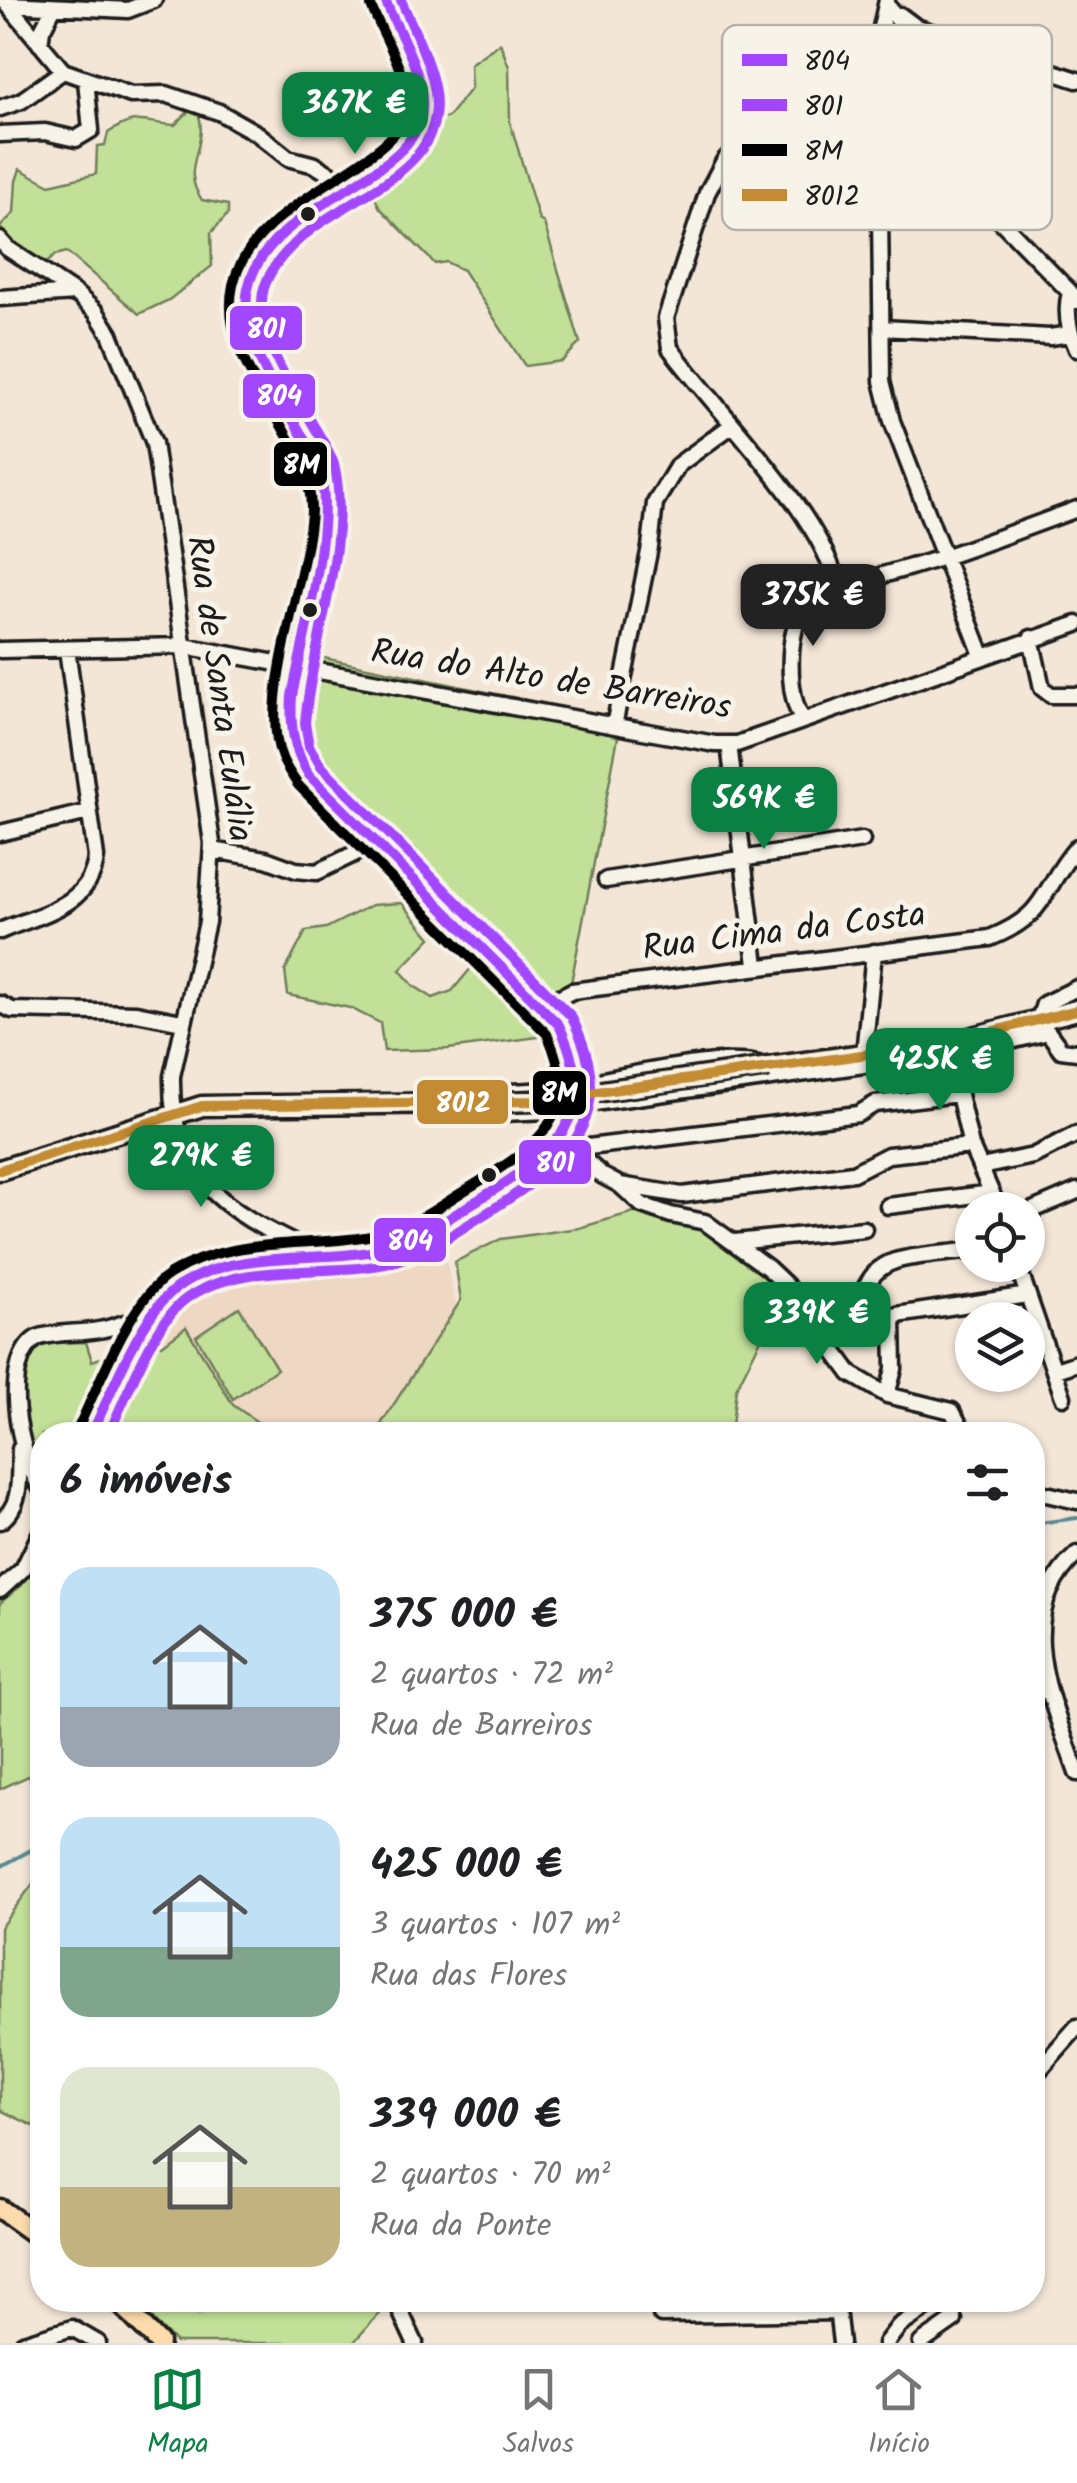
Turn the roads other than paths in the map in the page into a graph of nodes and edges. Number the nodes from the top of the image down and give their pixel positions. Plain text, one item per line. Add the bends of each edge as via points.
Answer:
1 (154, 0) edge
2 (385, 0) edge
3 (6, 2) edge
4 (887, 2) edge
5 (54, 7) junction
6 (902, 25) edge
7 (914, 25) edge
8 (40, 44) junction
9 (1077, 61) edge
10 (63, 70) junction
11 (1052, 70) edge
12 (1060, 73) junction
13 (86, 80) junction
14 (1077, 80) edge
15 (0, 108) edge
16 (0, 134) edge
17 (722, 166) edge
18 (348, 186) junction
19 (881, 230) edge
20 (1009, 230) edge
21 (0, 240) edge
22 (75, 293) junction
23 (1073, 296) edge
24 (0, 298) edge
25 (882, 328) junction
26 (1074, 342) edge
27 (732, 426) junction
28 (1077, 509) edge
29 (946, 557) junction
30 (838, 590) junction
31 (1077, 624) edge
32 (1031, 638) junction
33 (184, 646) junction
34 (67, 649) junction
35 (0, 650) edge
36 (982, 656) junction
37 (296, 668) junction
38 (1077, 694) edge
39 (802, 718) junction
40 (614, 726) junction
41 (729, 744) junction
42 (89, 812) junction
43 (0, 833) edge
44 (370, 836) junction
45 (862, 840) dead end
46 (1077, 847) edge
47 (212, 850) junction
48 (742, 860) junction
49 (606, 880) dead end
50 (0, 931) edge
51 (874, 952) junction
52 (756, 965) junction
53 (1077, 988) edge
54 (0, 1004) edge
55 (1077, 1010) edge
56 (546, 1011) junction
57 (182, 1022) junction
58 (1038, 1022) junction
59 (952, 1042) junction
60 (1077, 1052) edge
61 (871, 1053) junction
62 (769, 1067) junction
63 (576, 1084) junction
64 (958, 1094) junction
65 (444, 1104) junction
66 (573, 1104) junction
67 (549, 1110) junction
68 (173, 1114) junction
69 (1077, 1134) edge
70 (561, 1135) junction
71 (971, 1146) junction
72 (573, 1150) junction
73 (981, 1167) junction
74 (0, 1170) edge
75 (620, 1185) junction
76 (1077, 1191) edge
77 (992, 1192) edge
78 (955, 1198) edge
79 (1045, 1205) edge
80 (888, 1206) dead end
81 (864, 1229) dead end
82 (734, 1242) junction
83 (955, 1253) edge
84 (310, 1259) junction
85 (1023, 1282) edge
86 (1028, 1295) junction
87 (795, 1298) junction
88 (151, 1313) junction
89 (1077, 1363) edge
90 (1056, 1370) junction
91 (887, 1394) junction
92 (1064, 1396) dead end
93 (96, 1422) edge
94 (958, 1422) edge
95 (20, 1448) junction
96 (30, 1467) edge
97 (1045, 1494) edge
98 (1077, 1501) edge
99 (0, 1520) edge
100 (30, 1554) edge
101 (1077, 1554) edge
102 (0, 1590) edge
103 (1045, 1599) edge
104 (1045, 1673) edge
105 (1048, 1687) junction
106 (1045, 1688) edge
107 (1077, 1774) edge
108 (1077, 2027) edge
109 (1045, 2063) edge
110 (0, 2210) edge
111 (30, 2231) edge
112 (134, 2312) edge
113 (401, 2312) edge
114 (731, 2312) edge
115 (837, 2312) edge
116 (920, 2312) edge
117 (661, 2316) dead end
118 (954, 2320) dead end
119 (23, 2343) edge
120 (98, 2343) edge
121 (159, 2343) edge
122 (415, 2343) edge
123 (841, 2343) edge
124 (886, 2343) edge
125 (921, 2343) edge

1 - 5 street via 128,10
2 - 18 street via 422,106 404,151
3 - 5 street
3 - 8 street
4 - 6 street
4 - 7 street
5 - 8 street
8 - 10 street
9 - 12 street
10 - 13 street
10 - 15 street
11 - 12 street
12 - 14 street
13 - 16 street via 86,136
13 - 18 street via 220,112 288,158
17 - 27 street via 666,318 670,348
18 - 37 street via 285,233 259,258 248,282 246,309 255,342 325,488
19 - 25 street
20 - 23 street
21 - 22 street, Rua de Santa Eulália
22 - 24 street
22 - 33 street, Rua de Santa Eulália via 110,334 154,444
23 - 26 street via 1066,307
25 - 26 street
25 - 29 street via 889,408
27 - 30 street via 825,552
27 - 40 street via 678,466 655,503
28 - 29 street
29 - 30 street
29 - 36 street
30 - 39 street via 806,607 796,622 794,708
31 - 32 street, Rua do Alto de Barreiros
32 - 36 street, Rua do Alto de Barreiros
32 - 38 street via 1042,688 1052,695
33 - 34 street, Rua do Alto de Barreiros
33 - 37 street, Rua do Alto de Barreiros
33 - 47 street, Rua de Santa Eulália
34 - 35 street, Rua do Alto de Barreiros
34 - 42 street
36 - 39 street, Rua do Alto de Barreiros
37 - 40 street, Rua do Alto de Barreiros
37 - 44 street via 290,724 295,750 309,775
39 - 41 street, Rua do Alto de Barreiros
40 - 41 street, Rua do Alto de Barreiros
41 - 48 street
42 - 43 street
42 - 50 street via 94,877 82,893
44 - 47 street via 354,854 317,872
44 - 56 street
45 - 48 street
46 - 51 street, Rua Cima da Costa via 1031,916 1013,929 990,938
47 - 57 street, Rua de Santa Eulália via 207,922
48 - 49 street
48 - 52 street
51 - 52 street, Rua Cima da Costa
51 - 61 street
52 - 56 street, Rua Cima da Costa via 572,991
53 - 58 street via 1044,1004
54 - 57 street
55 - 58 main road
56 - 63 street via 566,1037
57 - 68 street, Rua de Santa Eulália
58 - 59 main road
59 - 60 street via 965,1052 1048,1032 1060,1050
59 - 61 main road
59 - 64 street
61 - 62 main road
61 - 66 street via 871,1064
62 - 63 street via 725,1062
62 - 65 main road, bridge via 533,1102
63 - 65 street via 473,1094
63 - 66 street
64 - 71 street
64 - 72 street via 875,1104 858,1114
65 - 67 street via 474,1113
65 - 68 main road via 212,1106
66 - 67 street
66 - 70 street
67 - 70 street via 561,1123
68 - 74 main road
68 - 84 street, Rua de Santa Eulália via 201,1181 235,1211 306,1249
69 - 73 street via 1033,1156
70 - 72 street
70 - 84 street via 490,1193 408,1240 371,1253
71 - 73 street
71 - 75 street via 888,1155 854,1173 726,1190 682,1194
72 - 75 street
73 - 77 street
75 - 82 street via 642,1205 705,1222
76 - 79 street
78 - 80 street
81 - 82 street
82 - 87 street
83 - 87 street via 893,1262 843,1312
84 - 88 street via 225,1263 195,1274
85 - 86 street
86 - 90 street
86 - 91 street via 897,1316
87 - 91 street via 852,1374
88 - 93 street
88 - 95 street via 97,1330 34,1338 21,1348 12,1360 5,1403
89 - 90 street
90 - 92 street
91 - 94 street via 952,1411
95 - 96 street
95 - 99 street via 18,1500
97 - 98 street
100 - 102 street
101 - 103 street
104 - 105 street
105 - 106 street
105 - 107 street
108 - 109 street
110 - 111 main road
112 - 121 main road
113 - 122 street
114 - 117 street
115 - 123 street
116 - 124 street
118 - 125 street
119 - 120 street via 72,2328

